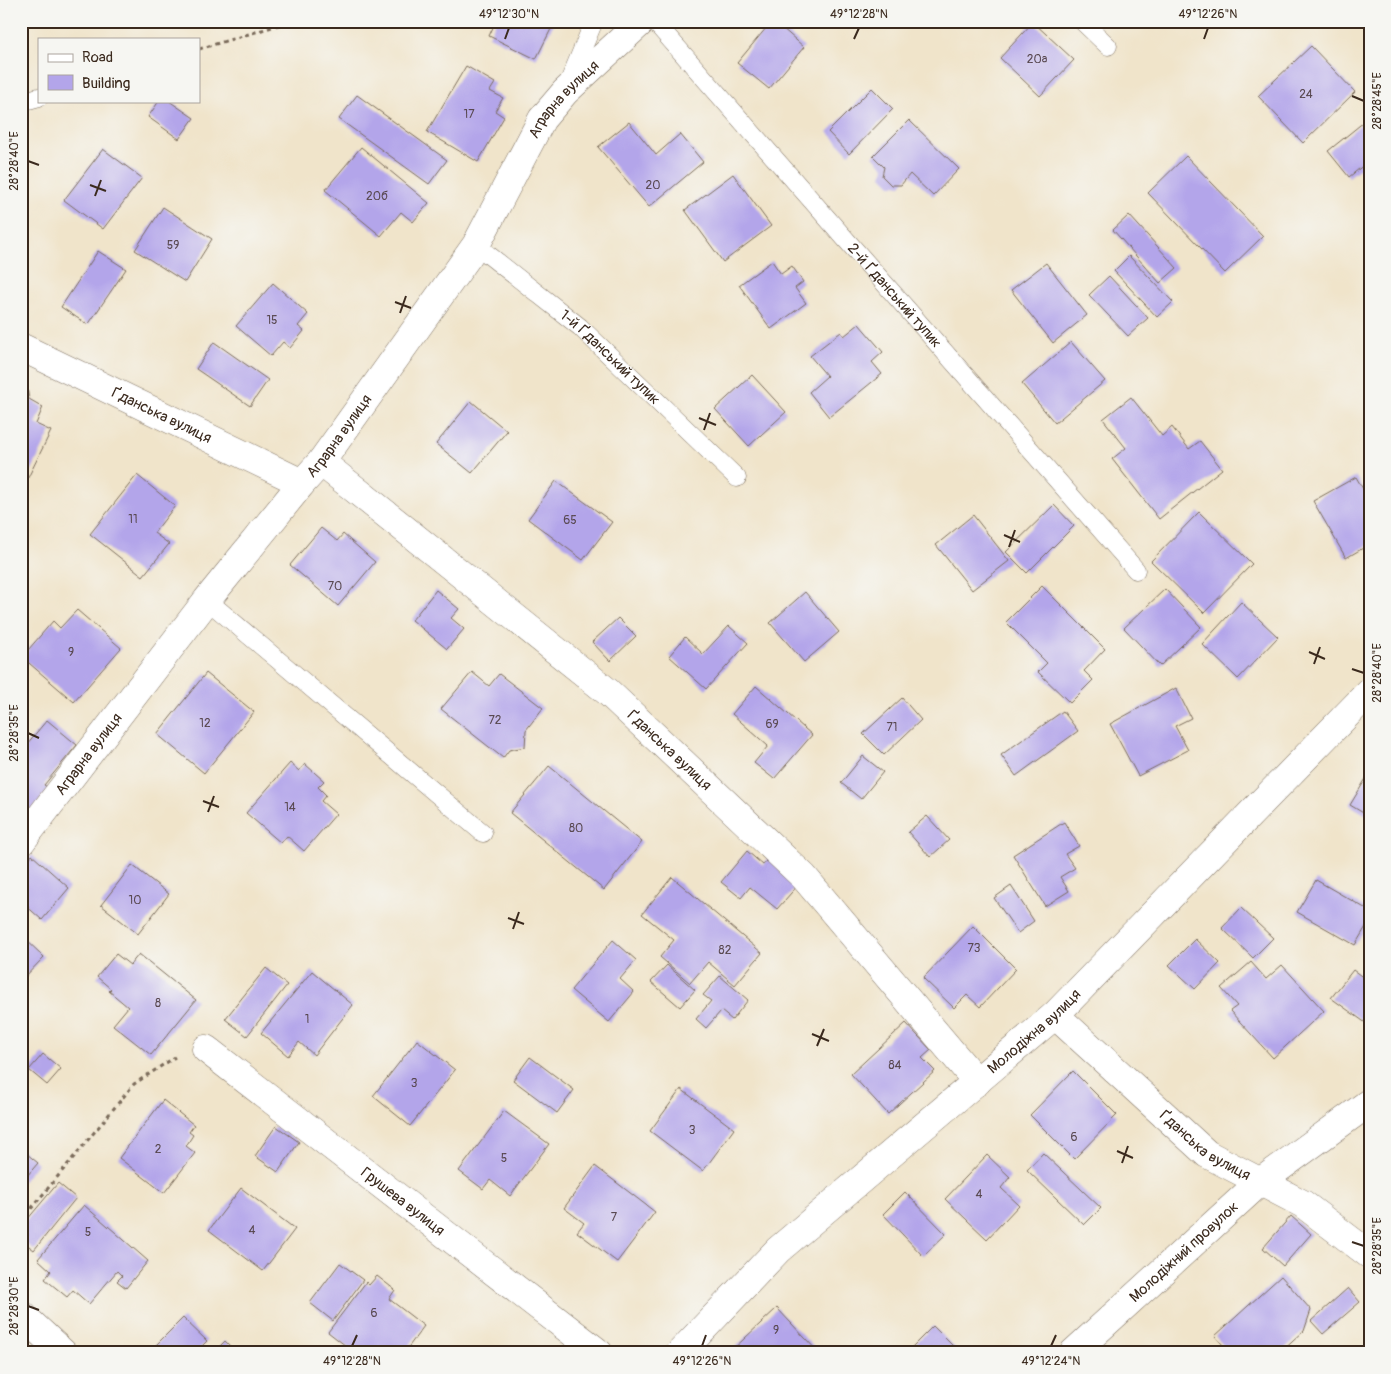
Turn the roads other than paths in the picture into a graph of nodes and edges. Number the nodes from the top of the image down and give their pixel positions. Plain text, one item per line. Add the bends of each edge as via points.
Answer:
1 (594, 21) edge
2 (642, 21) edge
3 (654, 21) edge
4 (1082, 21) edge
5 (1108, 46) dead end
6 (565, 92) junction
7 (38, 97) edge
8 (21, 102) edge
9 (476, 245) junction
10 (21, 347) edge
11 (321, 462) junction
12 (737, 478) dead end
13 (302, 483) junction
14 (1136, 570) dead end
15 (207, 600) junction
16 (1370, 691) edge
17 (482, 833) dead end
18 (21, 842) edge
19 (1055, 1015) junction
20 (206, 1049) road end
21 (977, 1082) junction
22 (1370, 1102) edge
23 (1260, 1182) junction
24 (1370, 1255) edge
25 (21, 1314) edge
26 (63, 1353) edge
27 (599, 1353) edge
28 (680, 1353) edge
29 (1073, 1353) edge

1 - 6 lane
2 - 6 street, Аграрна вулиця
3 - 14 lane, 2-й Ґданський тупик
4 - 5 lane
6 - 9 street, Аграрна вулиця via 542,119
7 - 8 lane
9 - 11 street, Аграрна вулиця
9 - 12 lane, 1-й Ґданський тупик via 580,326
10 - 13 street, Ґданська вулиця
11 - 13 street, Аграрна вулиця
11 - 21 street, Ґданська вулиця via 608,692 804,877
13 - 15 street, Аграрна вулиця
15 - 17 lane
15 - 18 street, Аграрна вулиця
16 - 19 street, Молодіжна вулиця
19 - 21 street, Молодіжна вулиця
19 - 23 street, Ґданська вулиця via 1207,1154
20 - 27 street, Грушева вулиця
21 - 28 street, Молодіжна вулиця via 778,1250
22 - 23 street, Молодіжний провулок
23 - 24 street, Ґданська вулиця via 1304,1204
23 - 29 street, Молодіжний провулок
25 - 26 street

